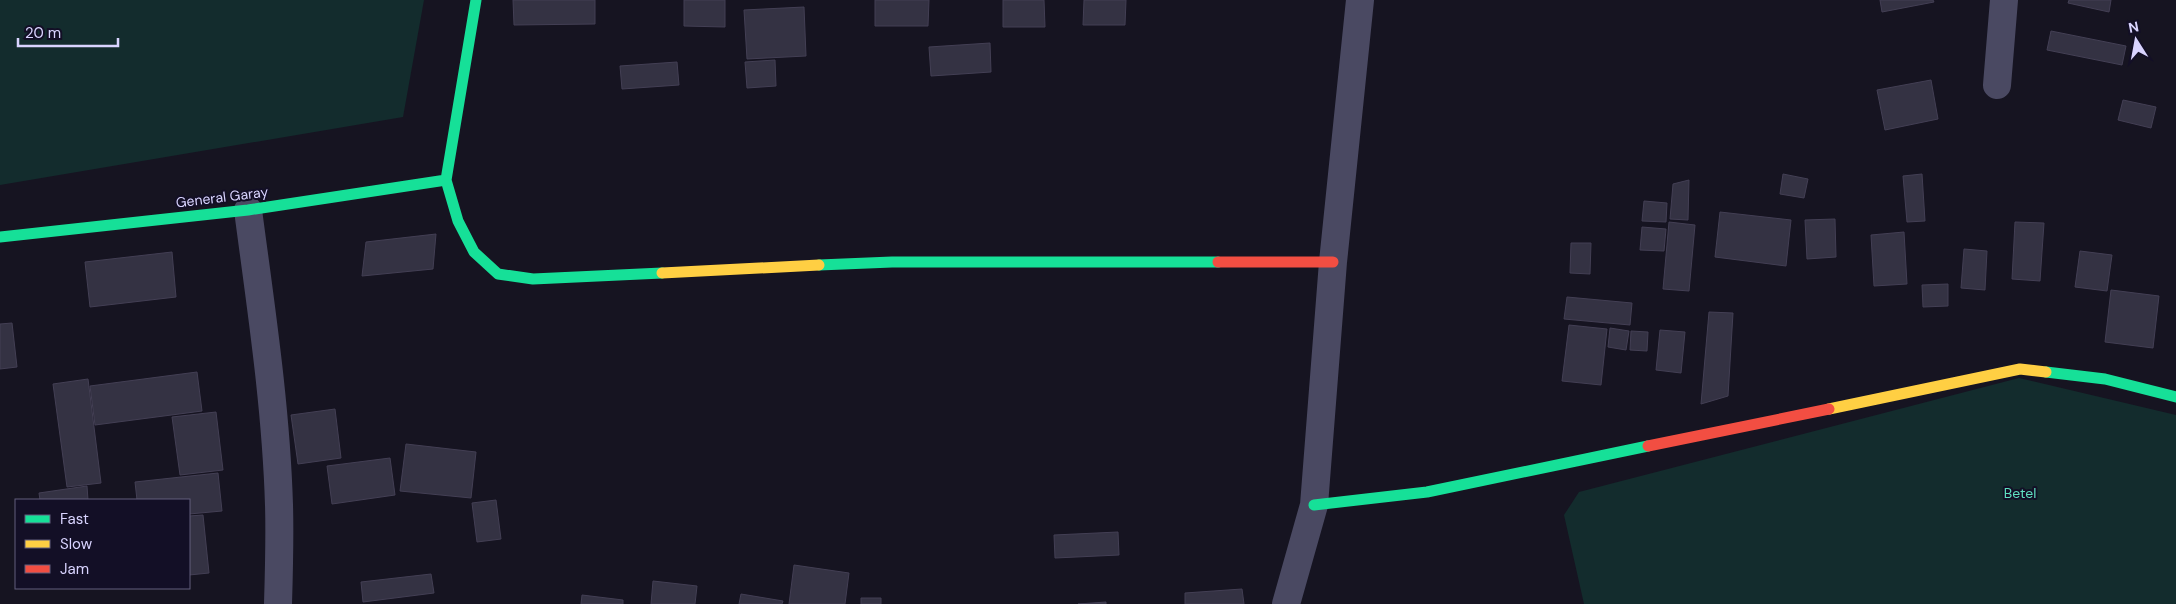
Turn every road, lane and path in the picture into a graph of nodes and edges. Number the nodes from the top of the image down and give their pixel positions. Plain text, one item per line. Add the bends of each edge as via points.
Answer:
1 (476, 0) edge
2 (1360, 0) edge
3 (2004, 0) edge
4 (1997, 85) dead end
5 (446, 180) junction
6 (248, 210) junction
7 (0, 237) edge
8 (1333, 262) junction
9 (2176, 397) edge
10 (1314, 505) junction
11 (278, 604) edge
12 (1286, 604) edge

1 - 5 street
2 - 8 street
3 - 4 street
5 - 6 street, General Garay
5 - 8 street via 458,221 474,252 498,274 533,279 892,262
6 - 7 street, General Garay
6 - 11 street via 274,422 279,505
8 - 10 street
9 - 10 street via 2105,379 2020,369 1427,492
10 - 12 street

